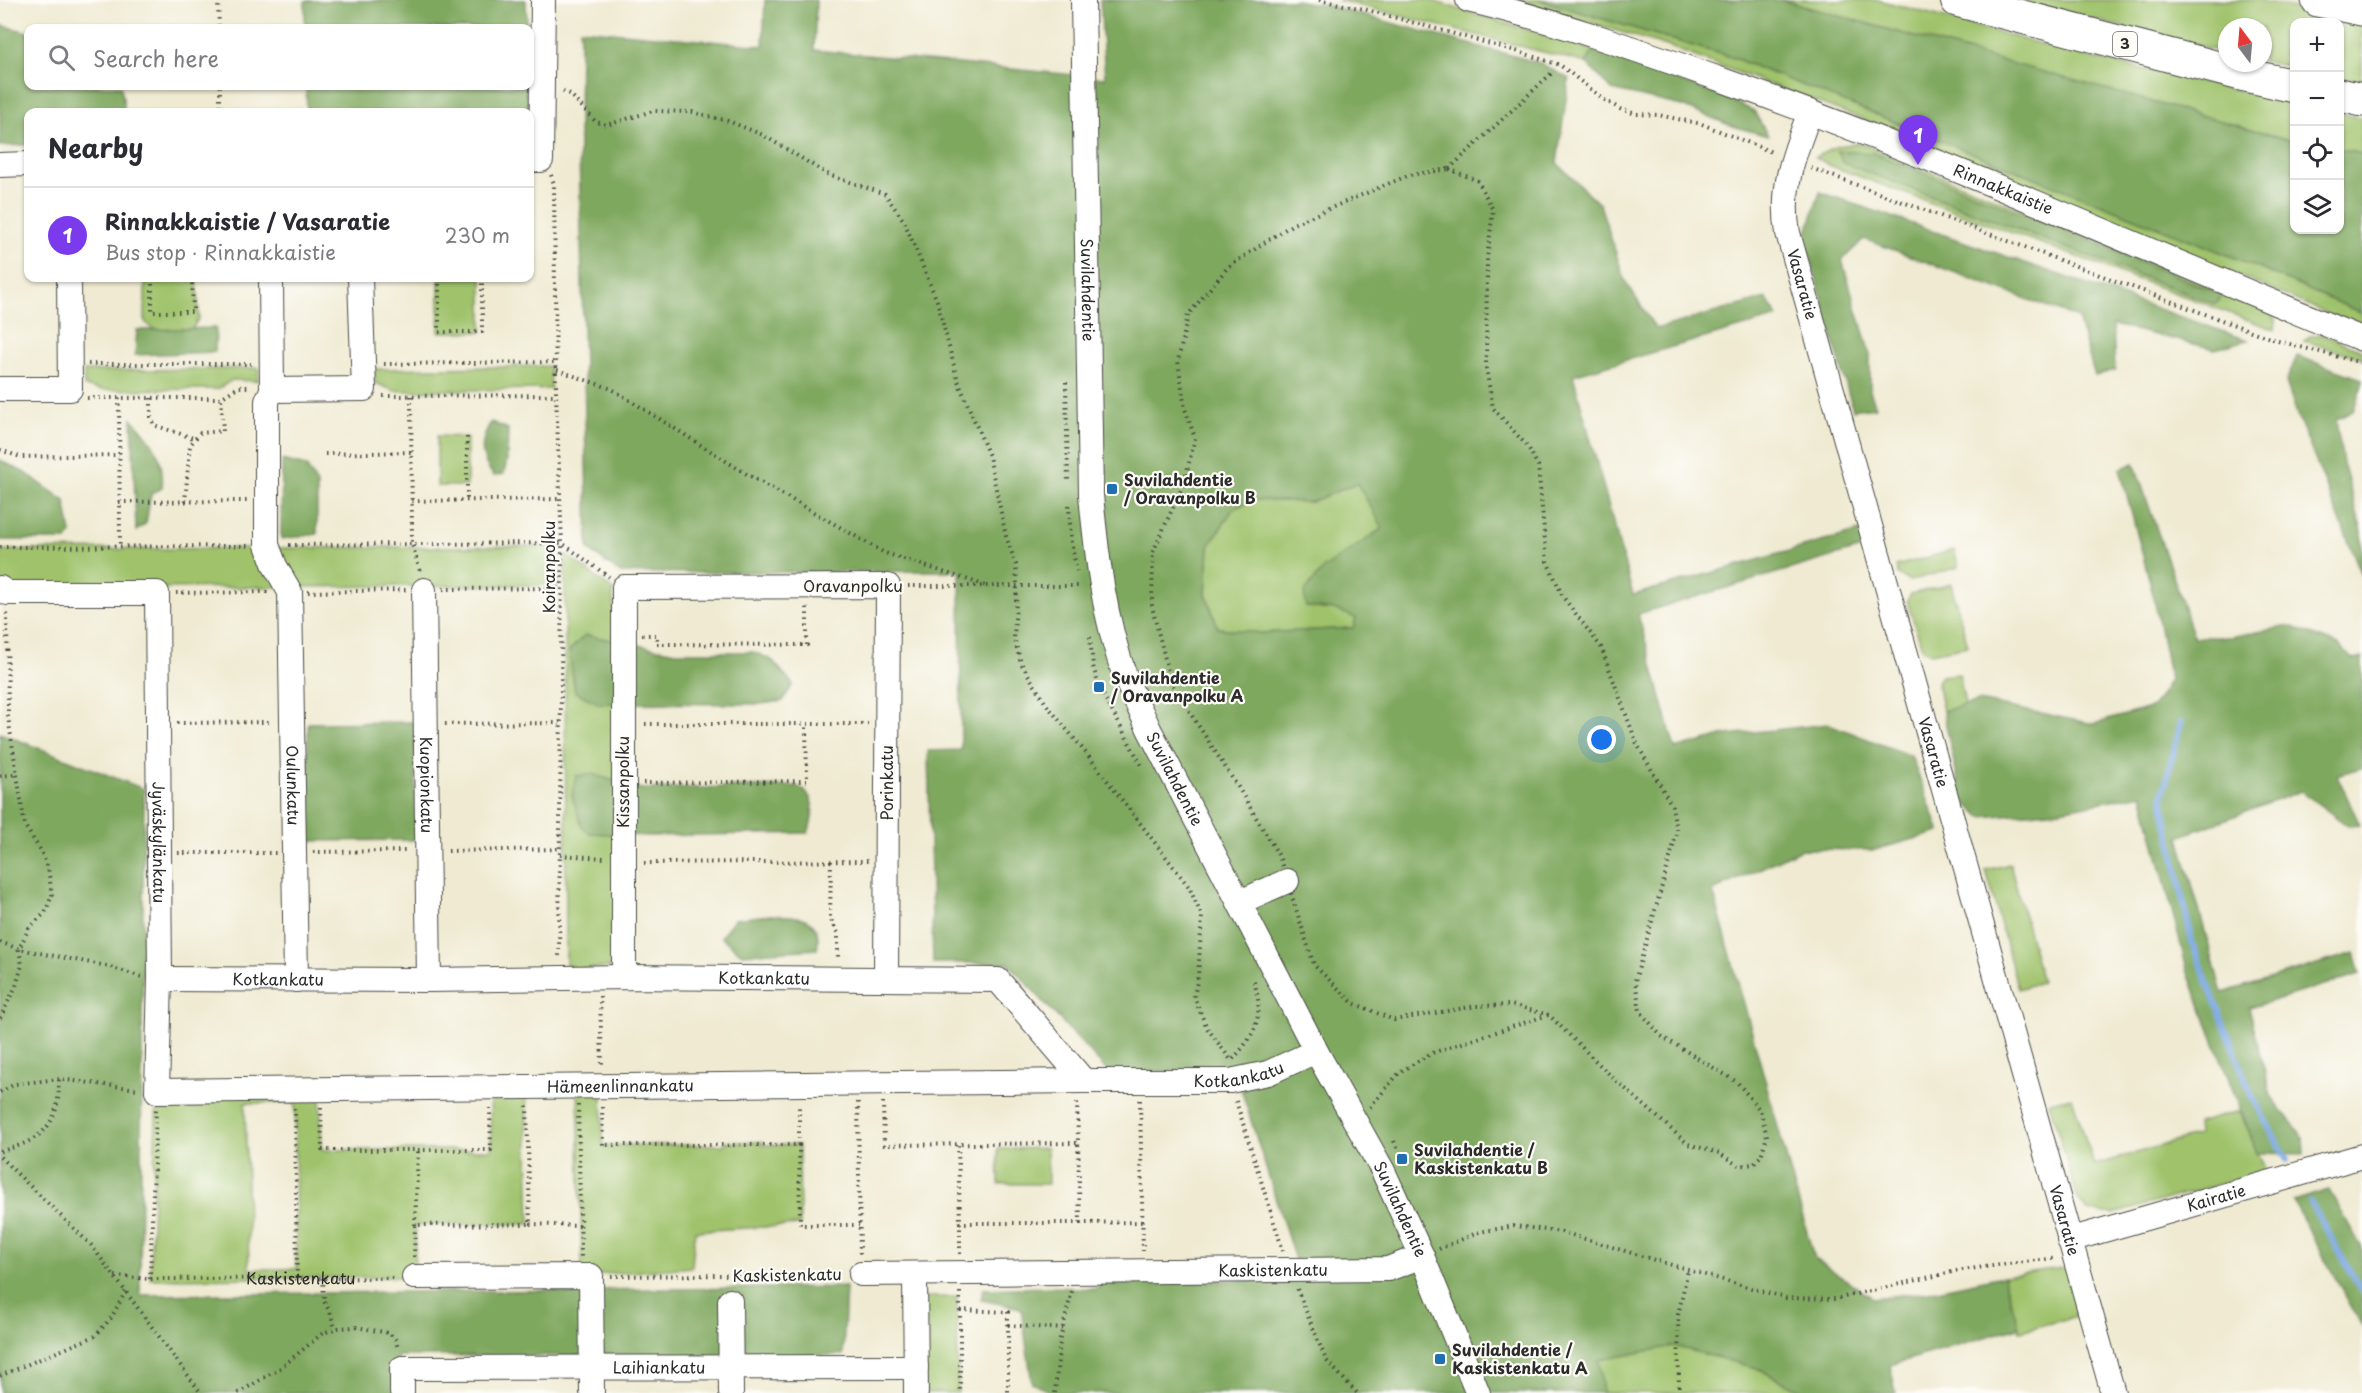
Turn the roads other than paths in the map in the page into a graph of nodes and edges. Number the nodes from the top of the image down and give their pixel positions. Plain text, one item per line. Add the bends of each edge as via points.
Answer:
1 (543, 0) edge
2 (1083, 0) edge
3 (1468, 0) edge
4 (1957, 0) edge
5 (2318, 0) edge
6 (2362, 9) edge
7 (2290, 85) edge
8 (2344, 96) edge
9 (2362, 100) edge
10 (1810, 112) junction
11 (535, 160) edge
12 (24, 164) edge
13 (0, 165) edge
14 (69, 282) edge
15 (271, 282) edge
16 (360, 282) edge
17 (2362, 339) edge
18 (272, 380) junction
19 (0, 389) edge
20 (888, 586) joint
21 (624, 587) joint
22 (424, 590) road end
23 (3, 591) edge
24 (1287, 881) road end
25 (1240, 902) junction
26 (624, 977) junction
27 (160, 979) junction
28 (296, 980) junction
29 (429, 980) junction
30 (886, 980) junction
31 (1316, 1051) junction
32 (1080, 1081) junction
33 (157, 1091) joint
34 (2362, 1156) edge
35 (2071, 1248) junction
36 (1422, 1256) junction
37 (861, 1274) road end
38 (915, 1274) junction
39 (414, 1277) road end
40 (730, 1301) dead end
41 (731, 1367) junction
42 (916, 1367) junction
43 (591, 1368) junction
44 (402, 1393) edge
45 (592, 1393) edge
46 (731, 1393) edge
47 (916, 1393) edge
48 (1478, 1393) edge
49 (2113, 1393) edge

1 - 11 street
2 - 25 street, Suvilahdentie via 1091,495 1098,570 1127,681
3 - 10 street, Rinnakkaistie via 1627,46
4 - 7 highway, 3
5 - 6 highway
8 - 9 highway
10 - 17 street, Rinnakkaistie
10 - 35 street, Vasaratie via 1786,183 1788,232
12 - 13 street
14 - 19 street via 70,388
15 - 18 street
16 - 18 street via 364,389
18 - 28 street, Oulunkatu via 267,401 267,545 290,592
20 - 21 street, Oravanpolku
20 - 30 street, Porinkatu
21 - 26 street, Kissanpolku
22 - 29 street, Kuopionkatu
23 - 27 street, Jyväskylänkatu via 157,593
24 - 25 street
25 - 31 street, Suvilahdentie
26 - 29 street, Kotkankatu
26 - 30 street, Kotkankatu
27 - 28 street, Kotkankatu
27 - 33 street, Jyväskylänkatu
28 - 29 street, Kotkankatu
30 - 32 street, Kotkankatu via 998,980
31 - 32 street, Kotkankatu via 1268,1072 1230,1081
31 - 36 street, Suvilahdentie via 1383,1171
32 - 33 street, Hämeenlinnankatu
34 - 35 street, Kairatie
35 - 49 street, Vasaratie
36 - 38 street, Kaskistenkatu via 1388,1269
36 - 48 street, Suvilahdentie
37 - 38 street, Kaskistenkatu
38 - 42 street
39 - 43 street via 586,1276
40 - 41 street
41 - 42 street, Laihiankatu
41 - 43 street, Laihiankatu
41 - 46 street
42 - 47 street
43 - 44 street, Laihiankatu via 402,1368
43 - 45 street

